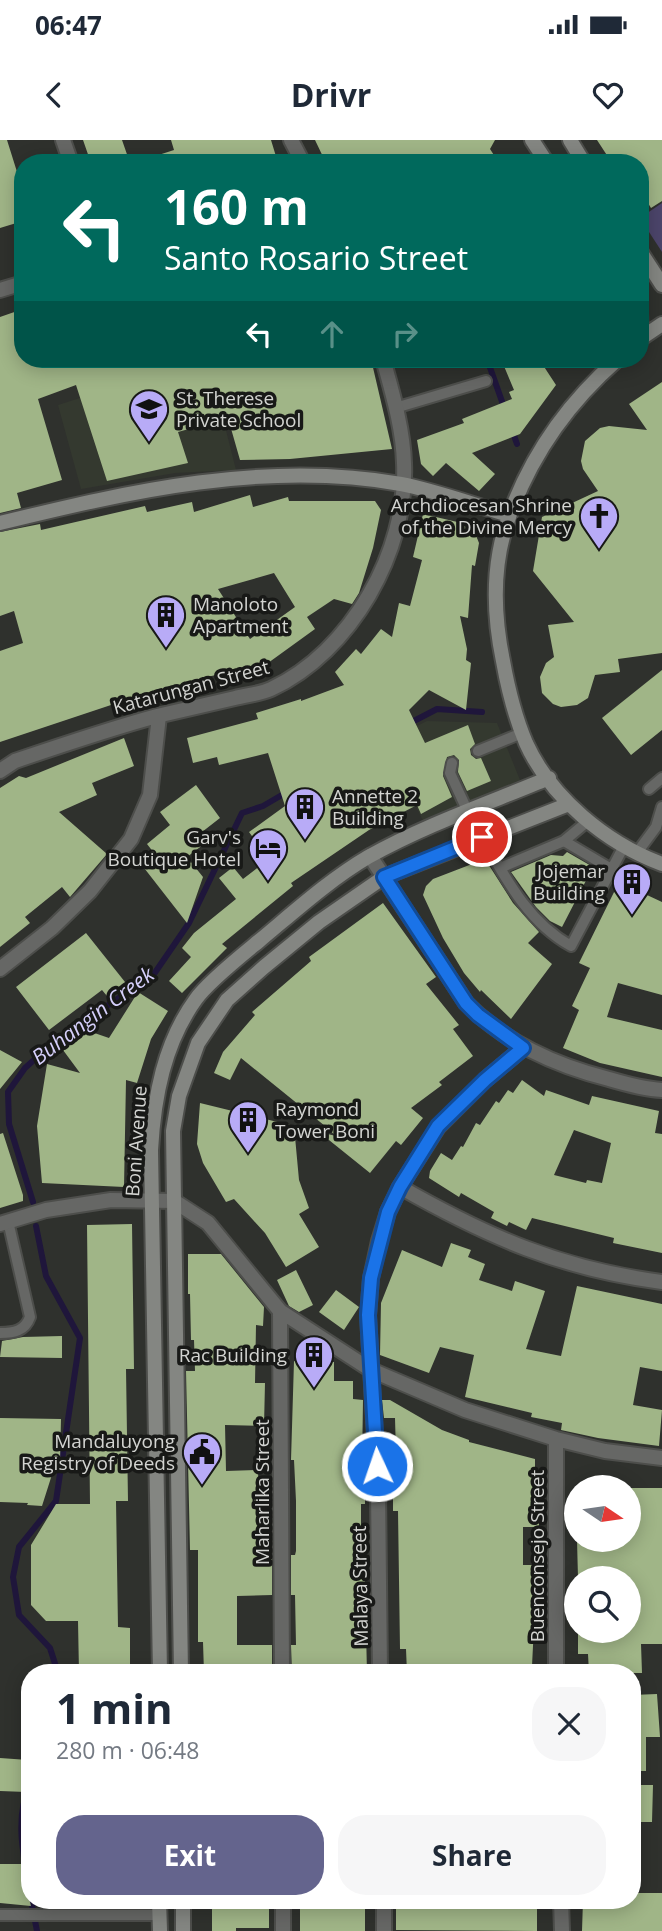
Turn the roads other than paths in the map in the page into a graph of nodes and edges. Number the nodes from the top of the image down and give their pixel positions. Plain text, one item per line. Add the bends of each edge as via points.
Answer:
1 (649, 265) edge
2 (662, 285) edge
3 (385, 368) edge
4 (609, 368) edge
5 (486, 381) dead end
6 (395, 408) junction
7 (404, 485) junction
8 (509, 515) junction
9 (0, 523) edge
10 (159, 716) junction
11 (522, 733) junction
12 (478, 751) dead end
13 (452, 763) dead end
14 (0, 771) edge
15 (548, 778) junction
16 (662, 778) edge
17 (649, 789) dead end
18 (569, 804) junction
19 (662, 807) edge
20 (468, 812) junction
21 (588, 821) junction
22 (482, 837) junction
23 (564, 841) junction
24 (630, 850) junction
25 (370, 856) junction
26 (662, 864) edge
27 (500, 868) junction
28 (613, 870) junction
29 (384, 877) junction
30 (0, 970) edge
31 (523, 1048) junction
32 (662, 1090) edge
33 (400, 1187) junction
34 (150, 1199) junction
35 (174, 1201) junction
36 (4, 1223) edge
37 (662, 1282) edge
38 (280, 1311) junction
39 (0, 1333) edge
40 (371, 1370) junction
41 (556, 1439) junction
42 (662, 1458) edge
43 (160, 1664) edge
44 (181, 1664) edge
45 (282, 1664) edge
46 (380, 1664) edge
47 (556, 1664) edge
48 (141, 1909) edge
49 (159, 1909) edge
50 (183, 1909) edge
51 (283, 1909) edge
52 (384, 1909) edge
53 (561, 1909) edge
54 (0, 1915) edge
55 (160, 1931) edge
56 (183, 1931) edge
57 (283, 1931) edge
58 (384, 1931) edge
59 (562, 1931) edge

1 - 2 main road
3 - 6 street, Katarungan Street
4 - 8 main road via 572,405 542,445
5 - 6 lane
6 - 7 street, Katarungan Street
7 - 8 main road
7 - 9 main road via 316,475 217,479 102,498
7 - 10 street, Katarungan Street via 397,527 380,573 358,616 325,653 302,673 268,690
8 - 11 main road via 495,584 497,618 507,681
10 - 14 street, Katarungan Street via 15,761
10 - 30 street via 150,795 131,839 90,891
11 - 12 lane
11 - 15 main road
13 - 20 lane via 450,773
15 - 18 main road
15 - 20 main road, Boni Avenue
16 - 17 lane
18 - 21 main road
18 - 22 main road, Boni Avenue
19 - 24 lane via 656,827
20 - 25 main road, Boni Avenue
21 - 23 lane
21 - 24 main road
22 - 27 lane
22 - 29 main road, Boni Avenue
23 - 27 lane
23 - 28 lane
24 - 26 main road
24 - 28 lane
25 - 29 street
25 - 34 main road, Boni Avenue via 301,906 196,998 158,1082
27 - 28 lane via 527,910 551,935 570,946
29 - 31 street via 466,1003
29 - 35 main road, Boni Avenue via 319,922 245,983 227,1000 198,1043 175,1119
31 - 32 street via 570,1069
31 - 33 street, Malaya Street via 438,1126
33 - 37 street via 513,1245 578,1267
33 - 40 street, Malaya Street via 388,1212 371,1278
34 - 35 street
34 - 36 street via 46,1210
34 - 43 main road, Boni Avenue
35 - 38 street via 208,1223
35 - 44 main road, Boni Avenue
36 - 39 lane via 30,1317 22,1329
38 - 40 street
38 - 45 street, Maharlika Street
40 - 41 street via 465,1410
40 - 46 street, Malaya Street
41 - 42 street
41 - 47 street, Buenconsejo Street
48 - 54 lane
49 - 55 main road
50 - 56 main road
51 - 57 street
52 - 58 street
53 - 59 street

